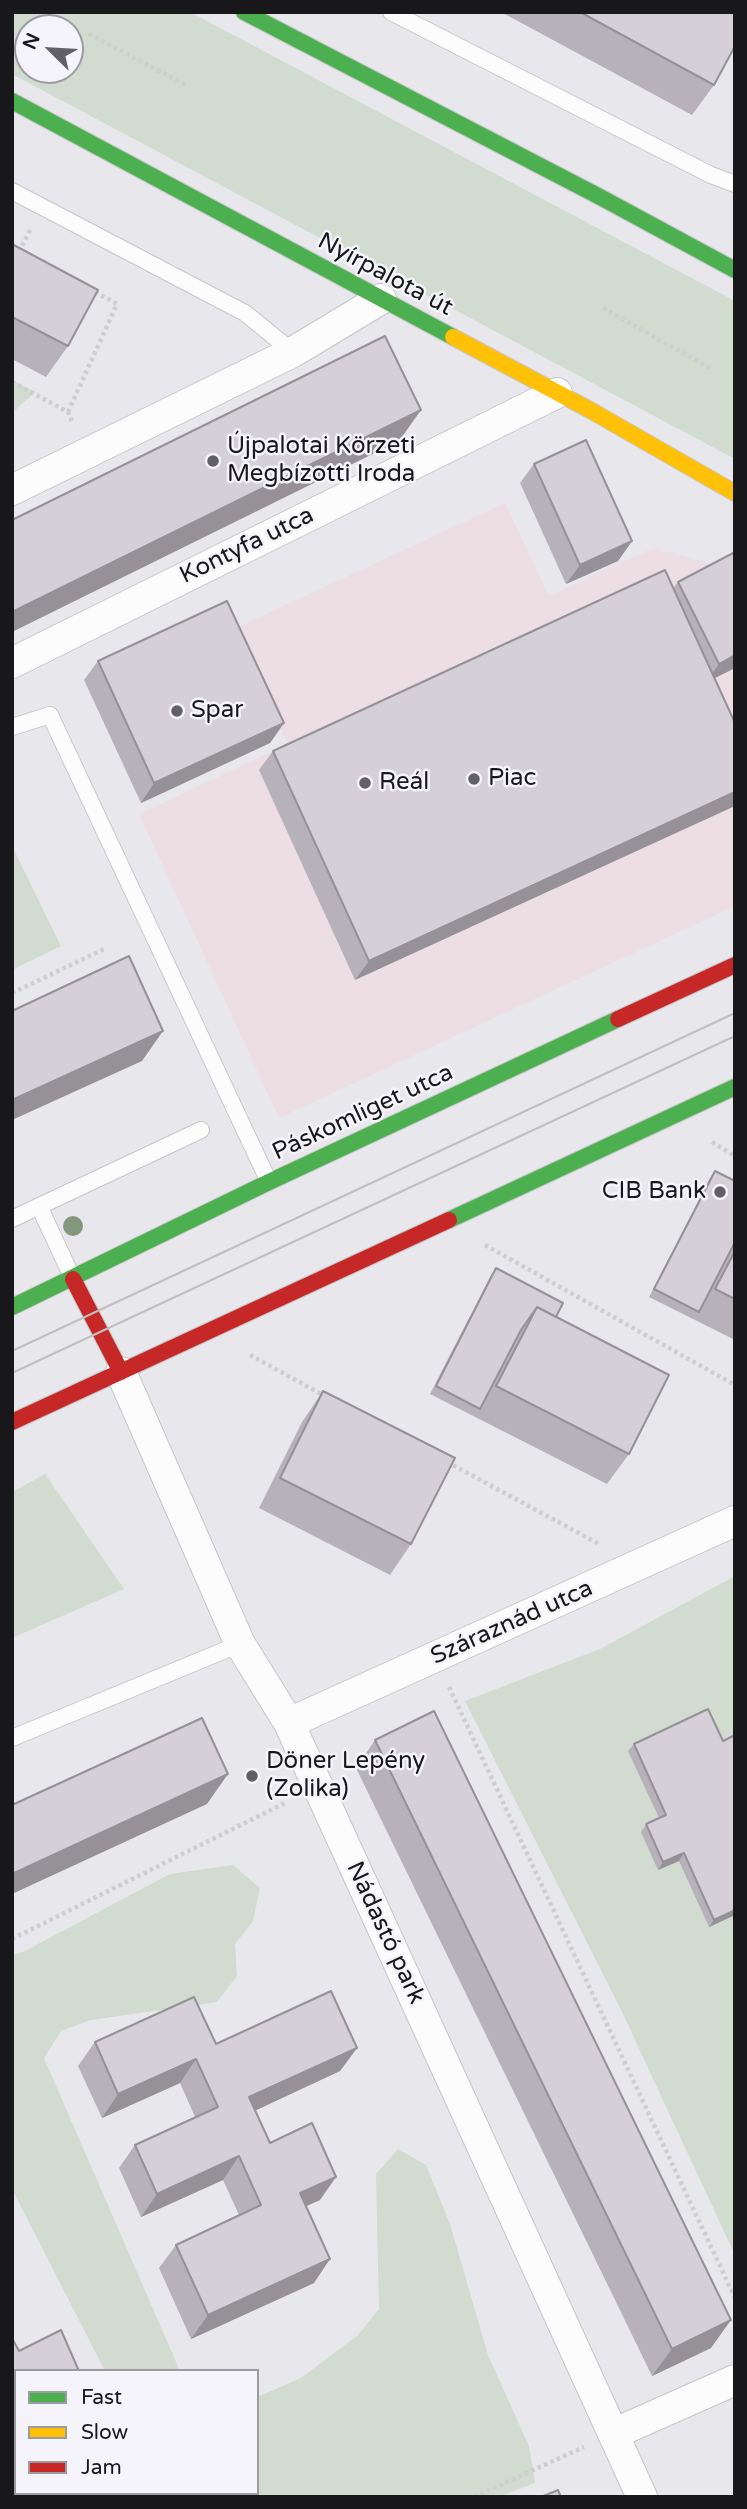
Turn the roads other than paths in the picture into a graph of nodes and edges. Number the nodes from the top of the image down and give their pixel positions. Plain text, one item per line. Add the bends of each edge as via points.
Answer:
1 (244, 12) edge
2 (391, 12) edge
3 (12, 101) edge
4 (735, 184) edge
5 (12, 191) edge
6 (735, 270) edge
7 (381, 299) junction
8 (293, 352) junction
9 (557, 393) junction
10 (12, 490) edge
11 (735, 493) edge
12 (12, 663) edge
13 (12, 727) edge
14 (735, 965) edge
15 (735, 1087) edge
16 (201, 1130) dead end
17 (269, 1182) junction
18 (39, 1206) junction
19 (12, 1219) edge
20 (73, 1279) junction
21 (12, 1307) edge
22 (121, 1372) junction
23 (12, 1422) edge
24 (735, 1521) edge
25 (240, 1644) junction
26 (289, 1723) junction
27 (12, 1738) edge
28 (735, 2380) edge
29 (613, 2434) junction
30 (642, 2497) edge

1 - 6 street
2 - 4 lane
3 - 7 street, Nyírpalota út
5 - 8 lane via 245,313
7 - 8 street
7 - 9 street, Nyírpalota út
8 - 10 street
9 - 11 street, Nyírpalota út
9 - 12 street, Kontyfa utca
13 - 17 lane via 50,715
14 - 17 street, Páskomliget utca
15 - 22 street
16 - 18 lane
17 - 20 street, Páskomliget utca
18 - 19 lane
18 - 20 lane
20 - 21 street, Páskomliget utca
20 - 22 street
22 - 23 street
22 - 25 street, Nádastó park
24 - 26 street, Száraznád utca
25 - 26 street, Nádastó park
25 - 27 lane
26 - 29 street, Nádastó park
28 - 29 street
29 - 30 street, Nádastó park

